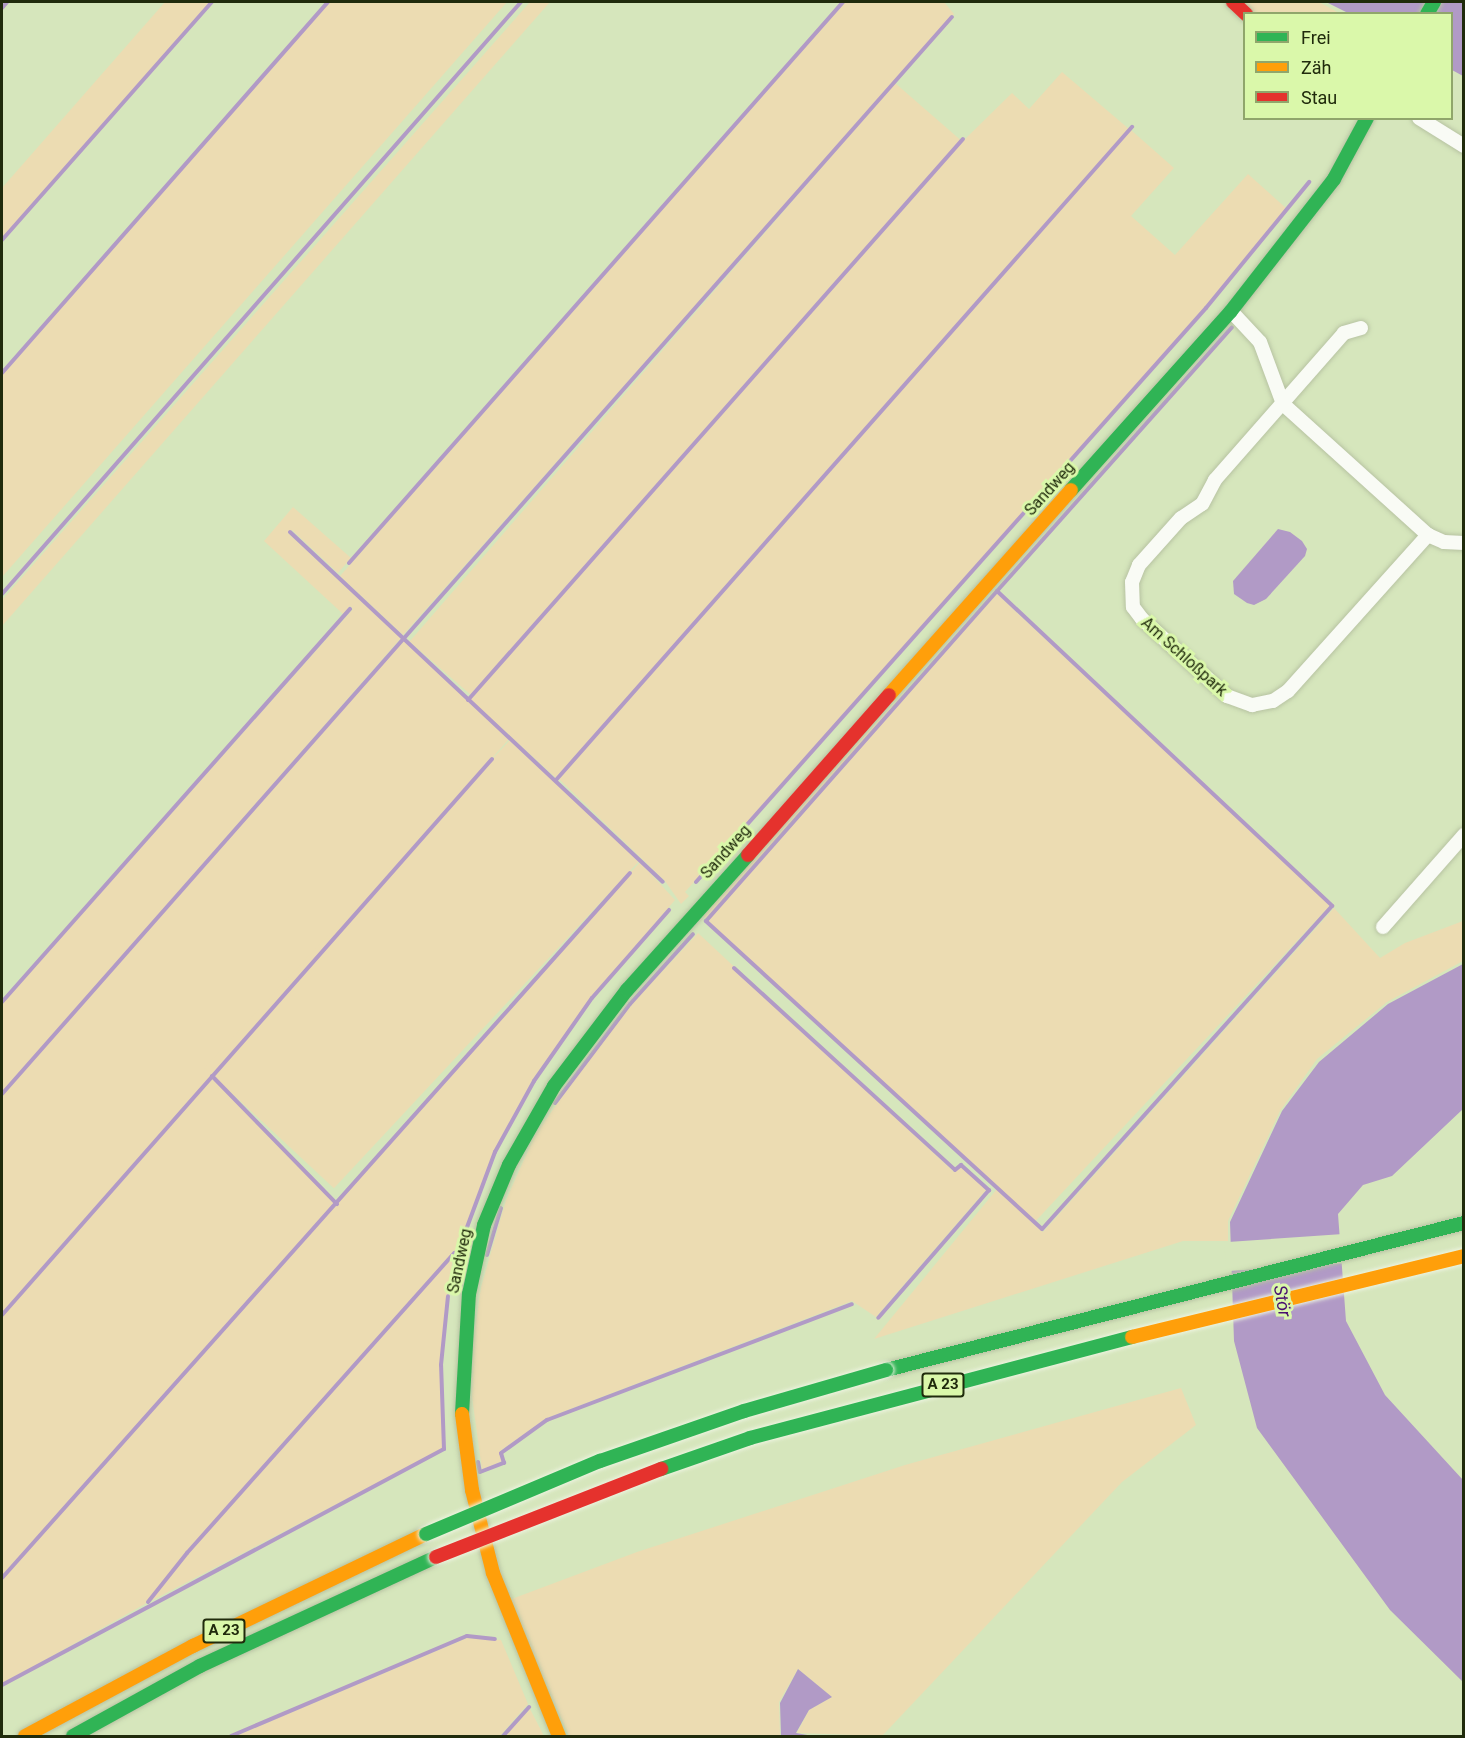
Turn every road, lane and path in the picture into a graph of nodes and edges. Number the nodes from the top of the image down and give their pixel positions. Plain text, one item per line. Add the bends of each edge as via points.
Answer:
1 (1365, 120) edge
2 (1422, 120) edge
3 (1464, 146) edge
4 (1231, 311) junction
5 (1361, 328) dead end
6 (1282, 404) junction
7 (1428, 535) junction
8 (1464, 543) edge
9 (1464, 835) edge
10 (1383, 927) dead end
11 (1464, 1223) edge
12 (1464, 1256) edge
13 (25, 1737) edge
14 (73, 1737) edge
15 (559, 1737) edge

1 - 4 main road, Sandweg via 1328,188
2 - 3 street
4 - 6 street via 1260,342
4 - 15 main road, Sandweg via 627,990 554,1086 509,1165 484,1225 469,1294 461,1406 468,1471 493,1573
5 - 6 street, Am Schloßpark via 1344,333
6 - 7 street
6 - 7 street, Am Schloßpark via 1215,480 1202,504 1181,518 1139,565 1131,591 1133,607 1142,619 1227,696 1252,705 1273,701 1288,691
7 - 8 street via 1444,542
9 - 10 street
11 - 13 main road, A 23, bridge via 1169,1296 744,1411 600,1461 426,1534 193,1646
12 - 14 main road, A 23, bridge via 1135,1336 750,1438 610,1486 435,1557 200,1666

